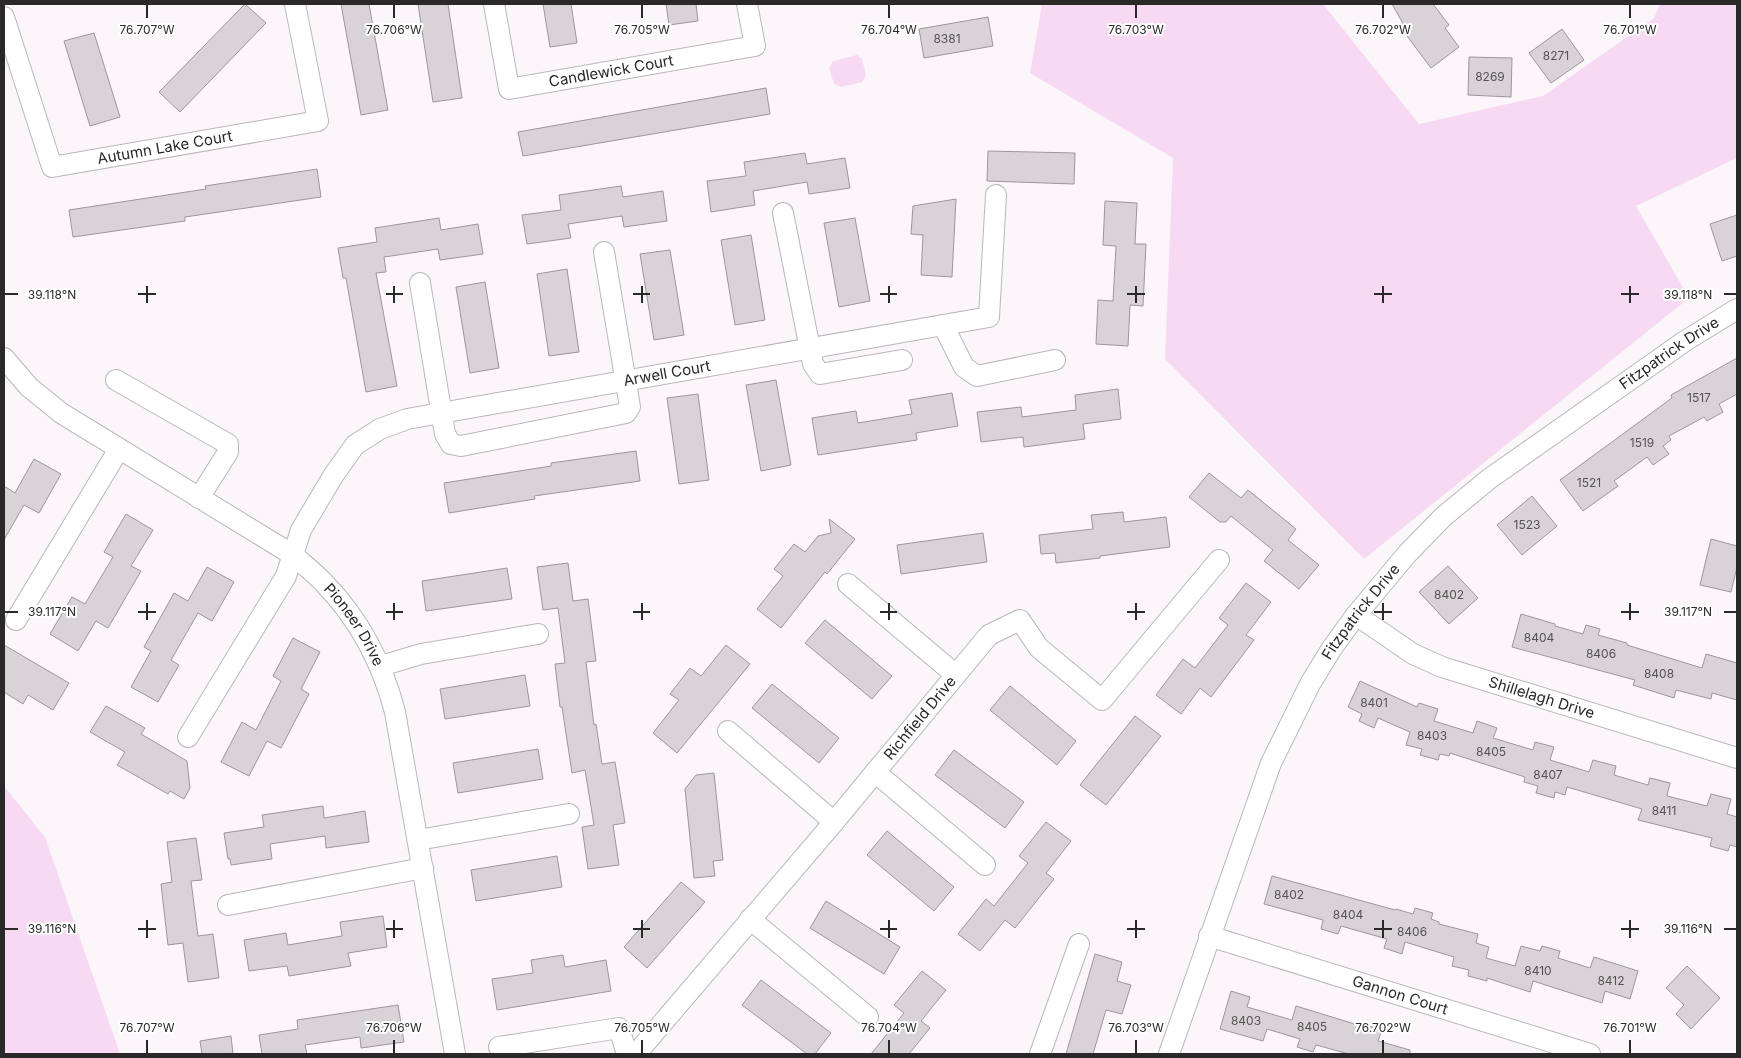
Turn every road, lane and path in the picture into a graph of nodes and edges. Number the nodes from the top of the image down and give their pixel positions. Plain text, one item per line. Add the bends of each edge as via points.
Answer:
1 (295, 4) edge
2 (494, 4) edge
3 (747, 4) edge
4 (4, 17) edge
5 (996, 195) dead end
6 (783, 213) dead end
7 (604, 252) dead end
8 (420, 283) dead end
9 (1737, 309) edge
10 (943, 325) junction
11 (810, 349) junction
12 (4, 358) edge
13 (902, 360) dead end
14 (1055, 360) dead end
15 (116, 380) dead end
16 (626, 380) junction
17 (441, 413) junction
18 (119, 449) junction
19 (199, 498) junction
20 (293, 555) junction
21 (1219, 560) dead end
22 (848, 584) dead end
23 (1356, 615) junction
24 (16, 620) dead end
25 (538, 634) dead end
26 (381, 666) junction
27 (956, 675) junction
28 (728, 731) dead end
29 (188, 737) dead end
30 (1737, 758) edge
31 (875, 772) junction
32 (569, 814) dead end
33 (834, 822) junction
34 (418, 840) junction
35 (985, 865) dead end
36 (423, 868) junction
37 (228, 905) dead end
38 (750, 919) junction
39 (1210, 936) junction
40 (1079, 944) dead end
41 (868, 1017) dead end
42 (499, 1047) dead end
43 (455, 1054) edge
44 (628, 1054) edge
45 (636, 1054) edge
46 (1040, 1054) edge
47 (1168, 1054) edge
48 (1590, 1054) edge

1 - 4 street, Autumn Lake Court via 318,121 52,167
2 - 3 street, Candlewick Court via 509,89 755,46
5 - 10 street, Arwell Court via 989,317
6 - 11 street
7 - 16 street
8 - 17 street
9 - 23 street, Fitzpatrick Drive via 1685,341 1490,479 1443,517
10 - 11 street, Arwell Court
10 - 14 street via 964,367 977,376
11 - 13 street via 812,364 820,374
11 - 16 street, Arwell Court
12 - 18 street, Pioneer Drive via 29,387 61,413
15 - 19 street via 228,444 228,452
16 - 17 street, Arwell Court
16 - 17 street via 630,407 626,413 461,446 451,444 445,434
17 - 20 street, Arwell Court via 407,419 380,429 355,445 301,530
18 - 19 street, Pioneer Drive
18 - 24 street
19 - 20 street, Pioneer Drive
20 - 26 street, Pioneer Drive via 345,606
20 - 29 street, Arwell Court via 286,576
21 - 27 street, Richfield Drive via 1102,700 1039,648 1020,620 989,635
22 - 27 street
23 - 30 street, Shillelagh Drive via 1413,654 1442,667
23 - 39 street, Fitzpatrick Drive via 1310,684 1271,763
25 - 26 street via 421,654
26 - 34 street, Pioneer Drive via 395,712
27 - 31 street, Richfield Drive
28 - 33 street
31 - 33 street, Richfield Drive
31 - 35 street
32 - 34 street
33 - 38 street, Richfield Drive
34 - 36 street, Pioneer Drive
36 - 37 street
36 - 43 street, Pioneer Drive
38 - 41 street
38 - 45 street, Richfield Drive
39 - 47 street, Fitzpatrick Drive
39 - 48 street, Gannon Court
40 - 46 street
42 - 44 street via 618,1028

